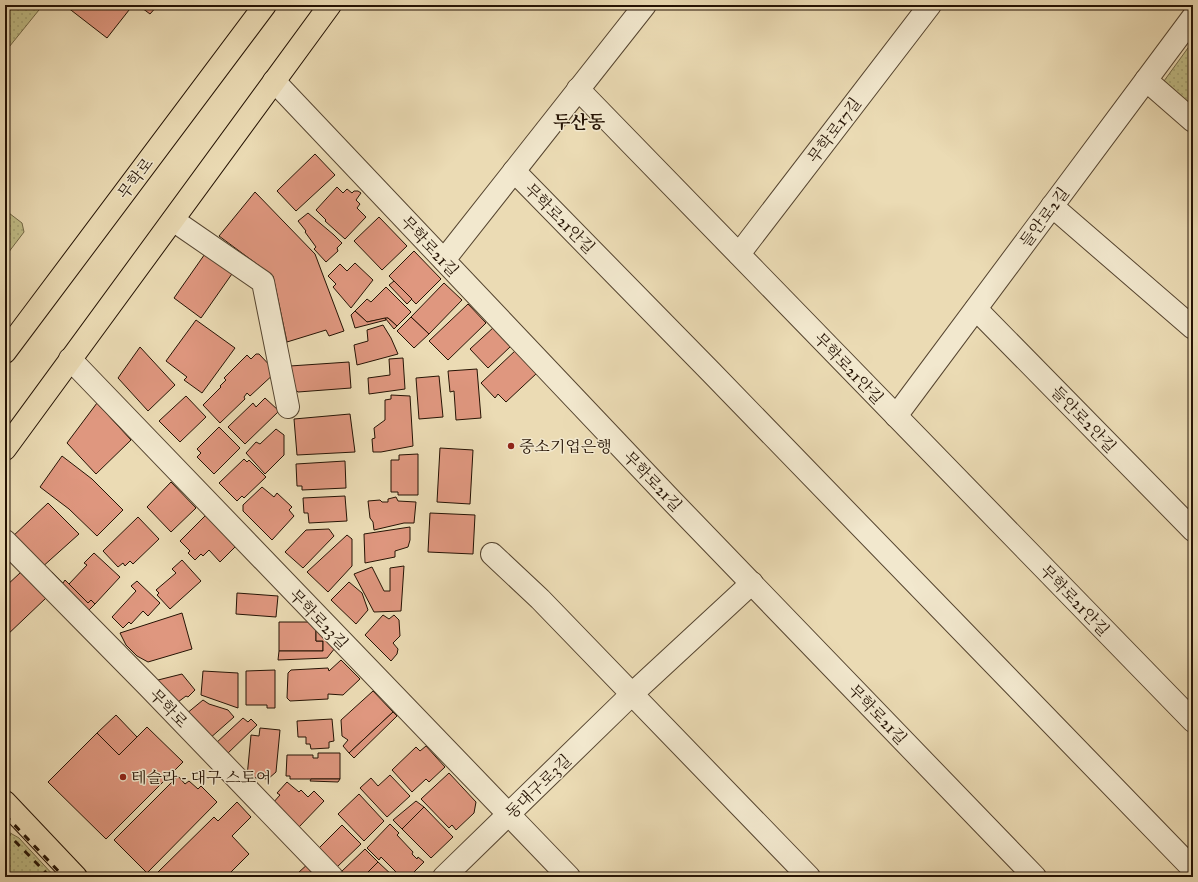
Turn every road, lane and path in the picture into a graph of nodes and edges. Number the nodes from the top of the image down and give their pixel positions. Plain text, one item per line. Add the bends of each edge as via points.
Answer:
1 (265, 5) edge
2 (330, 5) edge
3 (645, 5) edge
4 (930, 5) edge
5 (1193, 17) edge
6 (1146, 80) junction
7 (274, 81) junction
8 (578, 90) junction
9 (1193, 121) edge
10 (514, 171) junction
11 (1052, 206) junction
12 (173, 220) junction
13 (739, 254) junction
14 (444, 260) junction
15 (976, 309) junction
16 (1193, 328) edge
17 (5, 352) edge
18 (70, 359) junction
19 (288, 407) dead end
20 (896, 416) junction
21 (5, 449) edge
22 (1193, 530) edge
23 (5, 541) edge
24 (492, 554) dead end
25 (752, 583) junction
26 (632, 694) junction
27 (1193, 721) edge
28 (5, 802) edge
29 (508, 814) junction
30 (5, 818) edge
31 (28, 825) junction
32 (1192, 868) dead end
33 (76, 877) edge
34 (332, 877) edge
35 (444, 877) edge
36 (569, 877) edge
37 (809, 877) edge
38 (1035, 877) edge

1 - 17 main road, 무학로
2 - 7 main road
3 - 8 street
4 - 13 street, 무학로17길
5 - 6 street, 들안로2길
6 - 9 street
6 - 11 street, 들안로2길
7 - 12 main road
7 - 14 street, 무학로21길
8 - 10 street, 무학로21안길
8 - 13 street, 무학로21안길
10 - 14 street, 무학로21안길
10 - 32 street, 무학로21안길
11 - 15 street, 들안로2길
11 - 16 street
12 - 18 main road
12 - 19 street via 263,282
13 - 20 street, 무학로21안길
14 - 25 street, 무학로21길
15 - 20 street, 들안로2길
15 - 22 street, 들안로2안길
18 - 21 main road
18 - 29 street, 무학로23길
20 - 27 street, 무학로21안길
23 - 34 street, 무학로
24 - 26 street via 540,599
25 - 26 street, 동대구로3길
25 - 38 street, 무학로21길
26 - 29 street, 동대구로3길
26 - 37 street
28 - 31 main road
29 - 35 street, 동대구로3길
29 - 36 street, 무학로23길
30 - 31 main road
31 - 33 main road

